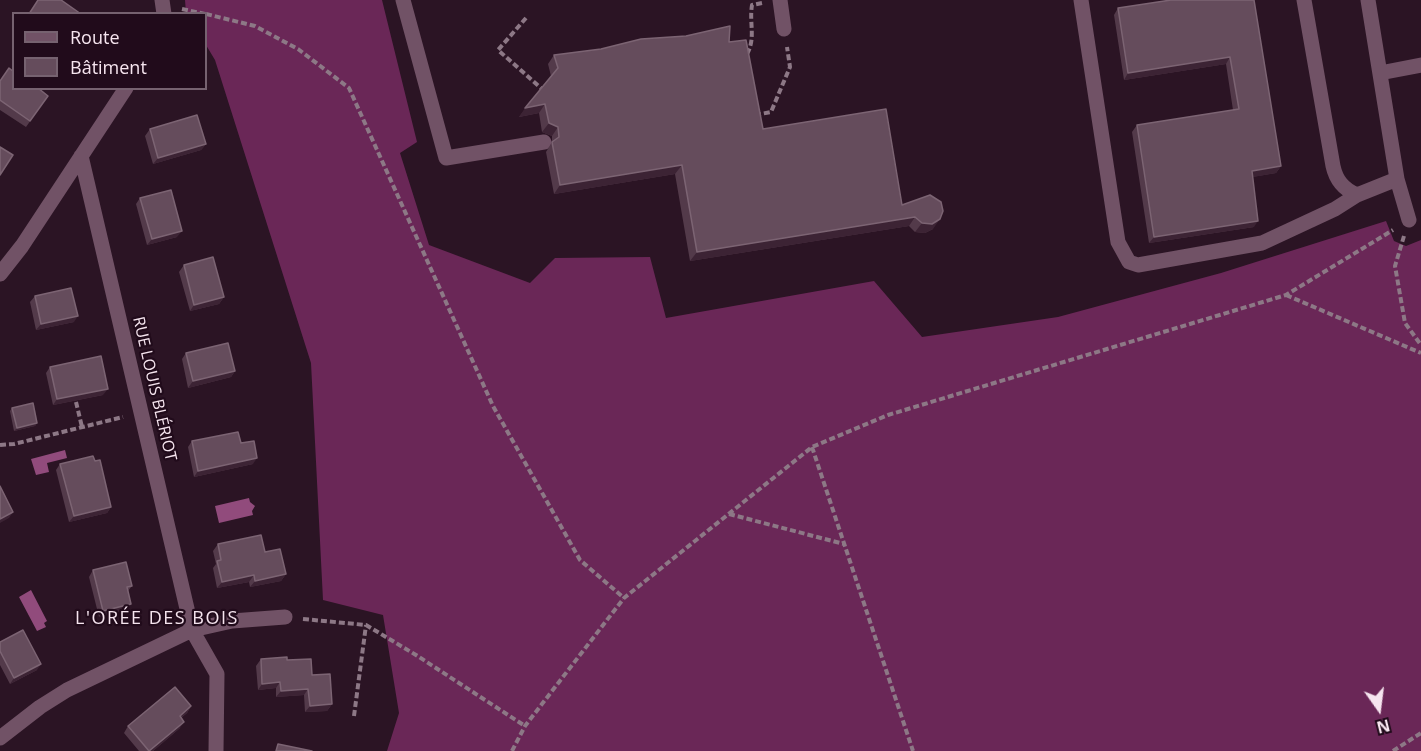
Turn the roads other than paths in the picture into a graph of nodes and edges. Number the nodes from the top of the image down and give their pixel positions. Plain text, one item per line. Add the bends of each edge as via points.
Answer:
1 (403, 0) edge
2 (780, 0) edge
3 (1081, 0) edge
4 (1304, 0) edge
5 (1368, 0) edge
6 (784, 29) road end
7 (1421, 65) edge
8 (1380, 73) junction
9 (125, 90) edge
10 (544, 142) dead end
11 (81, 156) junction
12 (1397, 179) junction
13 (1357, 195) junction
14 (1409, 220) road end
15 (0, 274) edge
16 (285, 617) road end
17 (192, 630) junction
18 (0, 738) edge
19 (216, 751) edge

1 - 10 street via 446,158
2 - 6 street
3 - 13 street via 1118,242 1129,262 1138,265 1262,243
4 - 13 street via 1335,173 1341,185
5 - 8 street
7 - 8 street
8 - 12 street
9 - 11 street
11 - 15 street
11 - 17 street, RUE LOUIS BLÉRIOT
12 - 13 street
12 - 14 street
16 - 17 street via 225,622
17 - 18 street via 67,690
17 - 19 street, RUE LOUIS BLÉRIOT via 217,674

